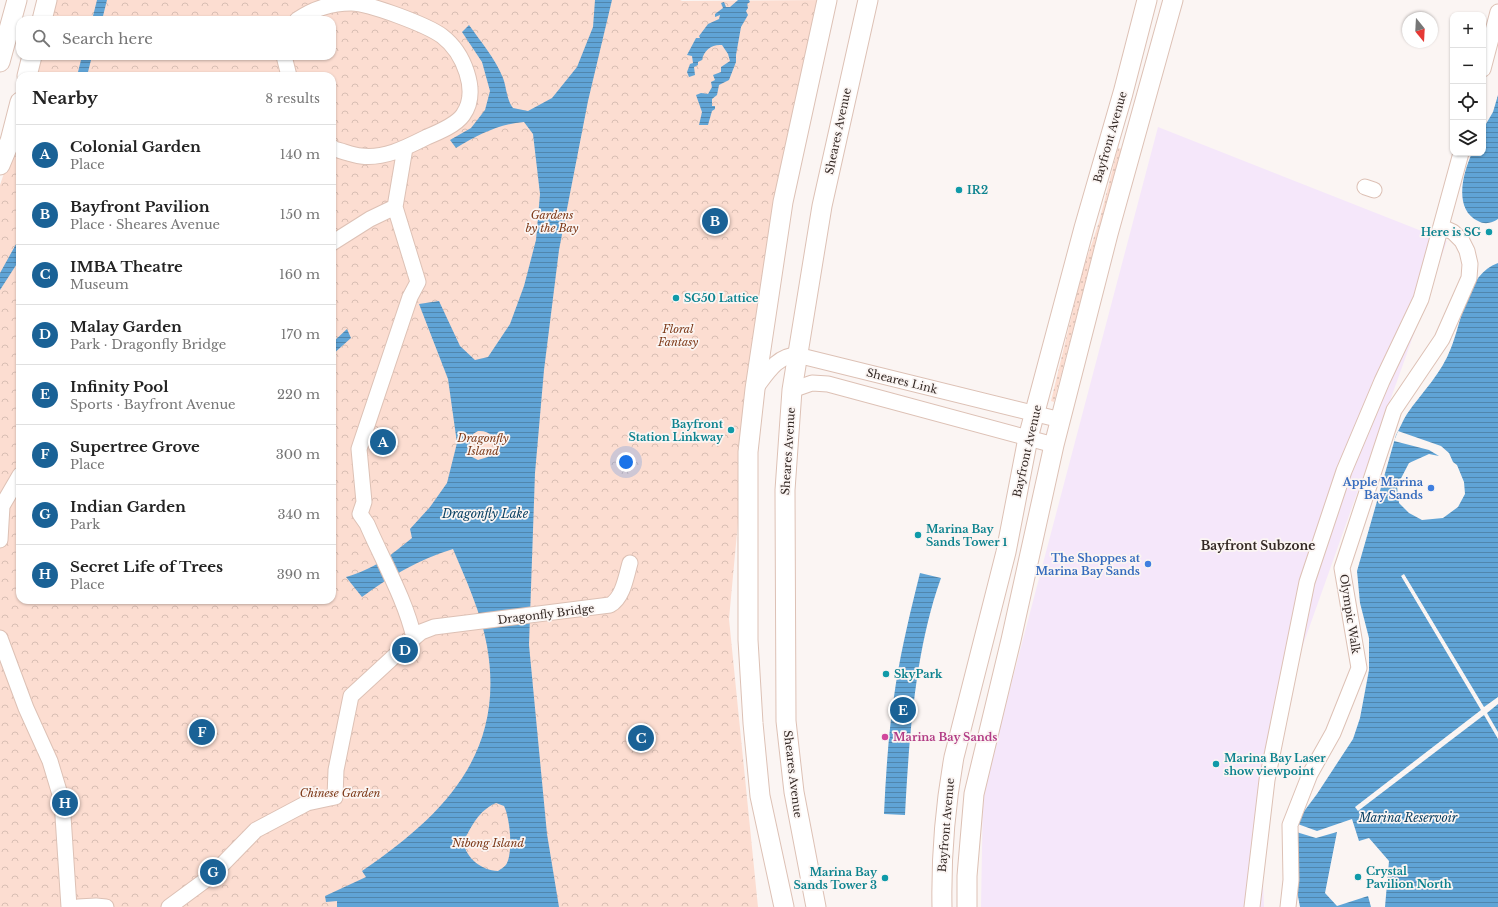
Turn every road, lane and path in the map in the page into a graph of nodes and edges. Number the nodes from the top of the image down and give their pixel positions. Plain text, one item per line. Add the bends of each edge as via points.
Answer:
1 (17, 0) edge
2 (47, 0) edge
3 (827, 0) edge
4 (868, 0) edge
5 (1147, 0) edge
6 (1173, 0) edge
7 (352, 1) edge
8 (1498, 12) edge
9 (43, 16) edge
10 (305, 16) edge
11 (1486, 58) edge
12 (31, 60) edge
13 (285, 60) edge
14 (0, 62) edge
15 (28, 72) edge
16 (287, 72) edge
17 (16, 118) edge
18 (405, 148) junction
19 (336, 150) edge
20 (1460, 156) edge
21 (0, 165) edge
22 (395, 207) junction
23 (1442, 227) junction
24 (336, 240) edge
25 (797, 355) junction
26 (755, 389) junction
27 (792, 390) junction
28 (1035, 413) junction
29 (1061, 420) junction
30 (1028, 438) junction
31 (1054, 445) junction
32 (16, 482) edge
33 (0, 540) edge
34 (630, 563) dead end
35 (0, 638) edge
36 (414, 638) junction
37 (99, 906) edge
38 (70, 907) edge
39 (78, 907) edge
40 (169, 907) edge
41 (784, 907) edge
42 (816, 907) edge
43 (942, 907) edge
44 (967, 907) edge
45 (1252, 907) edge
46 (1288, 907) edge

1 - 14 main road
2 - 9 main road
3 - 26 main road via 783,202
4 - 25 main road, Sheares Avenue via 822,206
5 - 28 main road, Bayfront Avenue
6 - 29 main road via 1108,234
7 - 10 street via 329,4
7 - 18 street via 394,14 443,37 456,52 471,87 470,101 463,115 445,128
8 - 11 street
12 - 15 main road
13 - 16 street
17 - 21 main road
18 - 19 street via 380,155 361,156
18 - 22 street
20 - 23 street
22 - 24 street
22 - 36 street via 418,282 410,297 359,449 364,502 360,514 367,524 401,600
23 - 45 street via 1422,299 1382,381 1344,471 1307,582 1267,780
23 - 46 street, Olympic Walk via 1453,232 1462,241 1470,264 1469,278 1442,338 1394,410 1342,568 1359,668 1333,733 1310,774 1290,825 1291,880
25 - 26 street via 777,362
25 - 27 main road, Sheares Avenue
25 - 28 street, Sheares Link
26 - 41 main road via 748,452 748,640 760,796
27 - 30 street, Sheares Link via 812,383 828,384
27 - 42 main road, Sheares Avenue via 785,490 786,722 794,792
28 - 29 street, Sheares Link
28 - 30 main road, Bayfront Avenue
29 - 31 main road
30 - 31 street, Sheares Link
30 - 43 main road, Bayfront Avenue via 1006,552 948,791 942,856
31 - 44 main road via 1012,640 974,794
32 - 33 street via 2,506
34 - 36 street, Dragonfly Bridge via 616,602 610,605 434,627
35 - 38 street via 26,708 50,761 62,801
36 - 40 street via 351,696 336,770 335,797 307,803 256,830 211,876
37 - 39 street

